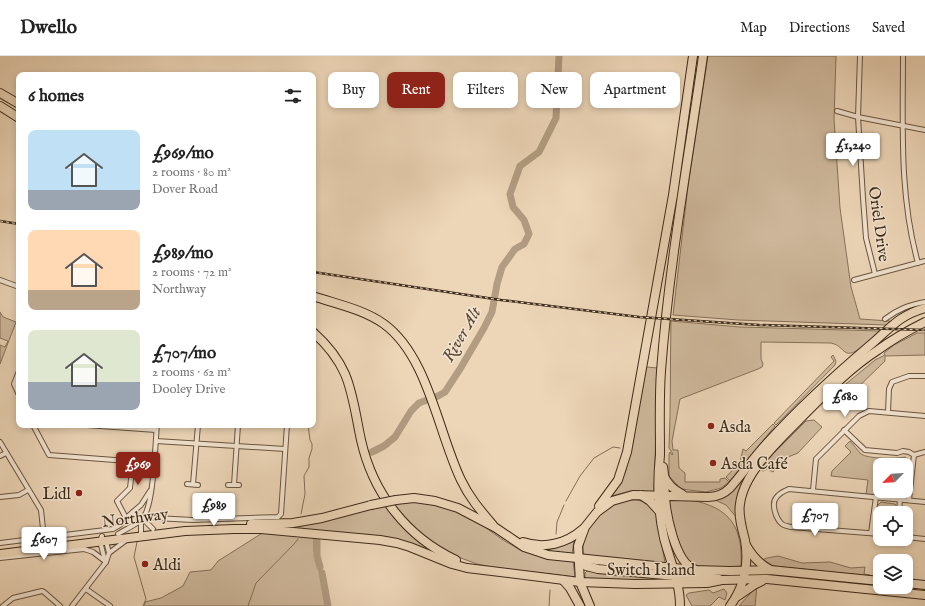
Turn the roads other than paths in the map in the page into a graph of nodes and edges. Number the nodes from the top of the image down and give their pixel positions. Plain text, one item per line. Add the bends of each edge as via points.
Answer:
1 (693, 56) edge
2 (703, 56) edge
3 (860, 56) edge
4 (903, 56) edge
5 (0, 93) edge
6 (16, 102) edge
7 (0, 106) edge
8 (837, 111) dead end
9 (16, 116) edge
10 (858, 117) junction
11 (902, 126) junction
12 (925, 130) edge
13 (925, 261) edge
14 (918, 264) junction
15 (875, 274) junction
16 (0, 280) edge
17 (854, 280) dead end
18 (16, 286) edge
19 (316, 297) edge
20 (925, 302) edge
21 (925, 308) edge
22 (885, 319) dead end
23 (925, 322) edge
24 (316, 335) edge
25 (925, 376) edge
26 (16, 379) edge
27 (16, 388) edge
28 (888, 412) junction
29 (925, 416) edge
30 (35, 428) edge
31 (156, 428) edge
32 (198, 428) edge
33 (238, 428) edge
34 (287, 428) edge
35 (844, 430) junction
36 (156, 441) junction
37 (0, 442) edge
38 (196, 443) junction
39 (236, 446) junction
40 (285, 449) junction
41 (925, 452) edge
42 (6, 453) junction
43 (660, 455) junction
44 (914, 455) junction
45 (0, 456) edge
46 (132, 461) junction
47 (154, 463) junction
48 (664, 476) junction
49 (187, 484) dead end
50 (228, 485) dead end
51 (151, 489) junction
52 (28, 490) junction
53 (813, 490) junction
54 (640, 495) junction
55 (661, 495) junction
56 (686, 496) junction
57 (0, 497) edge
58 (873, 497) edge
59 (876, 498) edge
60 (888, 498) edge
61 (900, 499) junction
62 (909, 500) junction
63 (925, 502) edge
64 (142, 505) junction
65 (900, 506) edge
66 (147, 508) junction
67 (660, 511) junction
68 (133, 512) junction
69 (145, 515) junction
70 (592, 517) junction
71 (126, 518) junction
72 (141, 520) junction
73 (585, 527) junction
74 (496, 528) junction
75 (153, 530) junction
76 (871, 533) joint
77 (118, 534) junction
78 (141, 534) junction
79 (44, 538) junction
80 (130, 538) junction
81 (913, 538) edge
82 (103, 539) junction
83 (513, 539) junction
84 (925, 539) edge
85 (745, 542) junction
86 (0, 543) edge
87 (0, 548) edge
88 (109, 553) junction
89 (0, 554) edge
90 (0, 558) edge
91 (578, 558) junction
92 (106, 562) junction
93 (588, 563) junction
94 (478, 569) junction
95 (668, 570) junction
96 (694, 570) junction
97 (744, 570) junction
98 (770, 570) junction
99 (743, 579) junction
100 (767, 579) junction
101 (873, 579) edge
102 (563, 580) junction
103 (677, 580) junction
104 (580, 582) junction
105 (655, 584) junction
106 (913, 584) edge
107 (925, 585) edge
108 (86, 589) junction
109 (925, 594) edge
110 (736, 598) junction
111 (3, 606) edge
112 (60, 606) edge
113 (72, 606) edge
114 (110, 606) edge
115 (580, 606) edge
116 (590, 606) edge
117 (680, 606) edge
118 (730, 606) edge

1 - 70 highway via 673,195 628,452 618,480
2 - 43 highway via 666,321 661,372
3 - 10 street, Oriel Drive
4 - 11 street
5 - 6 highway
7 - 9 highway
8 - 10 street
10 - 11 street
10 - 15 street, Oriel Drive via 866,238
11 - 12 street
11 - 14 street via 905,193 909,226
13 - 14 street
14 - 15 street
15 - 17 street
16 - 18 street
19 - 74 highway via 356,310 383,324 401,340 417,366 464,487 476,506
20 - 22 street via 902,308
21 - 56 highway via 898,320 837,373 780,430 728,491 716,496
23 - 85 highway via 889,342 858,365 827,392 766,454 752,474 741,497 739,508
24 - 94 highway via 331,350 345,371 364,452 376,481 391,507 426,543 445,555
25 - 28 street via 909,376 892,382 889,389
26 - 27 street
28 - 29 street
28 - 35 street via 869,411 859,416
30 - 46 street via 49,455
31 - 36 street
32 - 38 street
33 - 39 street
34 - 40 street
35 - 44 street via 866,450 897,453 903,451
35 - 53 street via 816,459
36 - 38 street
36 - 47 street
37 - 42 street
38 - 39 street
38 - 49 street via 195,484
39 - 40 street
39 - 50 street via 236,485
40 - 69 street, Northway via 279,517 193,520
41 - 44 street
42 - 45 street
42 - 52 street
43 - 48 highway
43 - 55 highway
44 - 62 street
46 - 47 street
46 - 71 street via 130,488 116,501
47 - 51 street
48 - 55 highway
48 - 56 highway via 674,490
51 - 64 street
51 - 66 street
52 - 57 street via 19,495
52 - 79 street via 41,510
53 - 58 street
53 - 76 street via 789,488 780,493 775,499 774,507 776,517 782,525
54 - 55 highway
54 - 67 highway via 650,500
54 - 70 highway via 625,496 612,501
55 - 56 highway
55 - 67 highway, Switch Island
55 - 96 highway via 678,550 684,562
59 - 76 street
60 - 61 street
61 - 62 street
61 - 65 street
62 - 63 street
64 - 66 street
64 - 68 street, Northway
66 - 69 street
67 - 95 highway, Switch Island via 668,553
68 - 71 street, Northway
68 - 72 street
69 - 72 street
69 - 75 street
70 - 73 highway
71 - 79 street, Northway via 113,529
72 - 77 street
72 - 78 street
73 - 83 highway via 564,541 547,545 536,546
73 - 91 highway via 578,546
74 - 75 highway, Northway, bridge via 448,504 414,498 293,523 206,524
74 - 83 highway, Switch Island
75 - 78 highway, Northway
77 - 78 highway, Northway
77 - 82 highway, Northway
78 - 80 highway, Northway
78 - 94 highway, Northway via 234,528 380,540 410,547 452,564
79 - 86 street, Northway
80 - 82 highway, Northway
80 - 88 street
81 - 84 street
82 - 87 highway, Northway
82 - 88 street
82 - 89 highway, Northway
82 - 92 street
83 - 91 highway, Switch Island via 535,552
85 - 97 highway
85 - 98 highway via 756,560
88 - 92 street
90 - 92 street, Northway via 84,549
91 - 93 highway, Switch Island
91 - 104 highway
92 - 108 street
93 - 95 highway, Switch Island
93 - 104 highway
94 - 102 highway, Switch Island
95 - 96 highway, Switch Island
95 - 103 highway
95 - 105 highway
96 - 97 highway, Switch Island
97 - 98 highway, Switch Island
97 - 99 highway
98 - 101 highway, Switch Island
99 - 100 highway
99 - 103 highway via 722,580 707,577
99 - 110 highway
100 - 109 highway
100 - 110 highway via 754,584
102 - 104 highway, Switch Island
102 - 115 highway
103 - 105 highway, Switch Island
103 - 117 highway
104 - 105 highway, Switch Island
104 - 116 highway
106 - 107 highway
108 - 113 street
108 - 114 street
110 - 118 highway
111 - 112 street via 13,598 42,591

